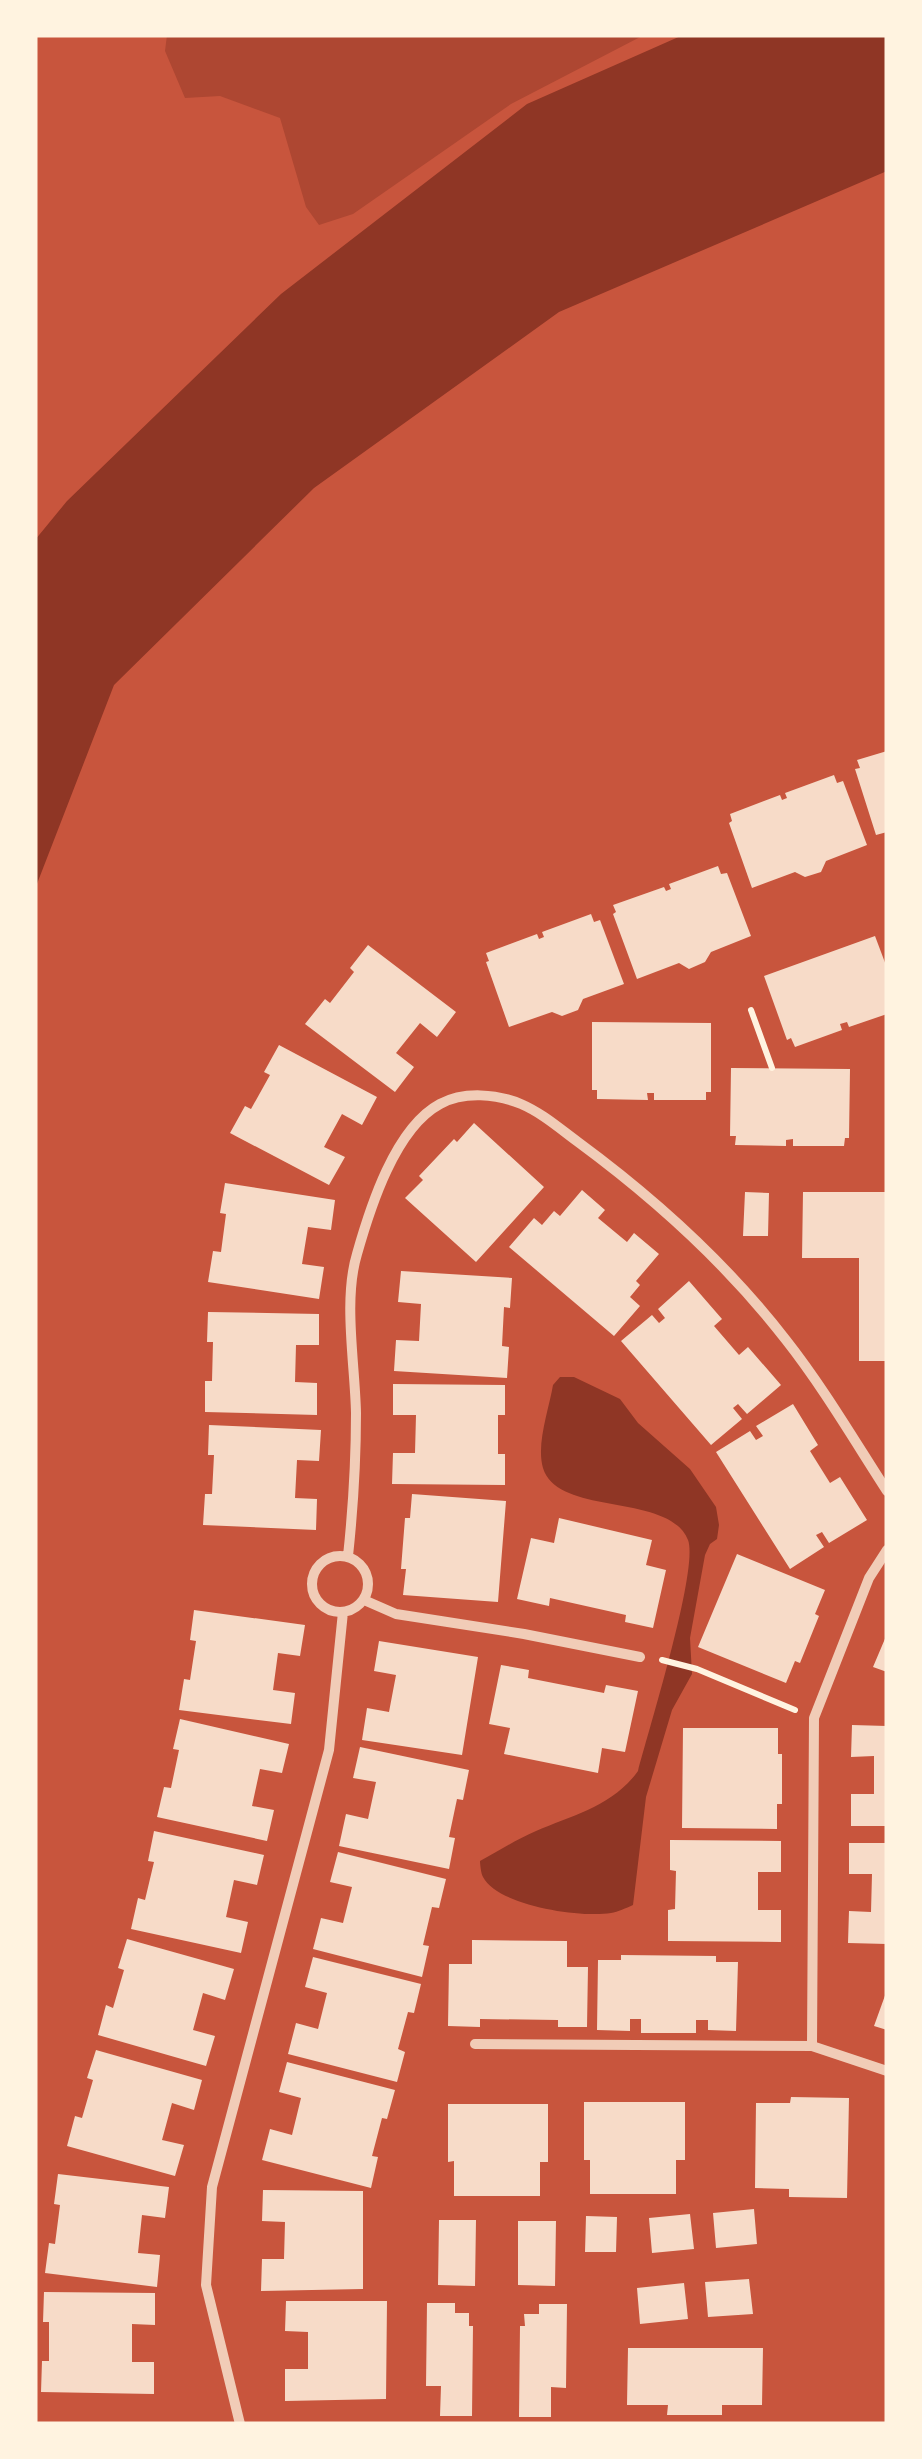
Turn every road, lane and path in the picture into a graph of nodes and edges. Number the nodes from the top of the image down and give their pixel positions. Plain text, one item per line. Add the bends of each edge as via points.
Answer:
1 (751, 1010) dead end
2 (772, 1068) dead end
3 (887, 1491) edge
4 (887, 1550) edge
5 (348, 1556) junction
6 (364, 1600) junction
7 (343, 1612) junction
8 (640, 1657) dead end
9 (666, 1660) dead end
10 (814, 1718) junction
11 (475, 2044) dead end
12 (812, 2046) junction
13 (887, 2071) edge
14 (240, 2424) edge

1 - 2 path
3 - 5 street via 810,1373 730,1275 612,1167 551,1122 519,1103 483,1095 442,1103 410,1131 355,1259
4 - 10 street via 869,1578
5 - 6 street via 366,1572
5 - 7 street via 326,1560 312,1582 322,1605
6 - 7 street
6 - 8 street via 396,1614
7 - 14 street via 328,1750 212,2187 206,2285
9 - 10 path
10 - 12 street
11 - 12 street
12 - 13 street

